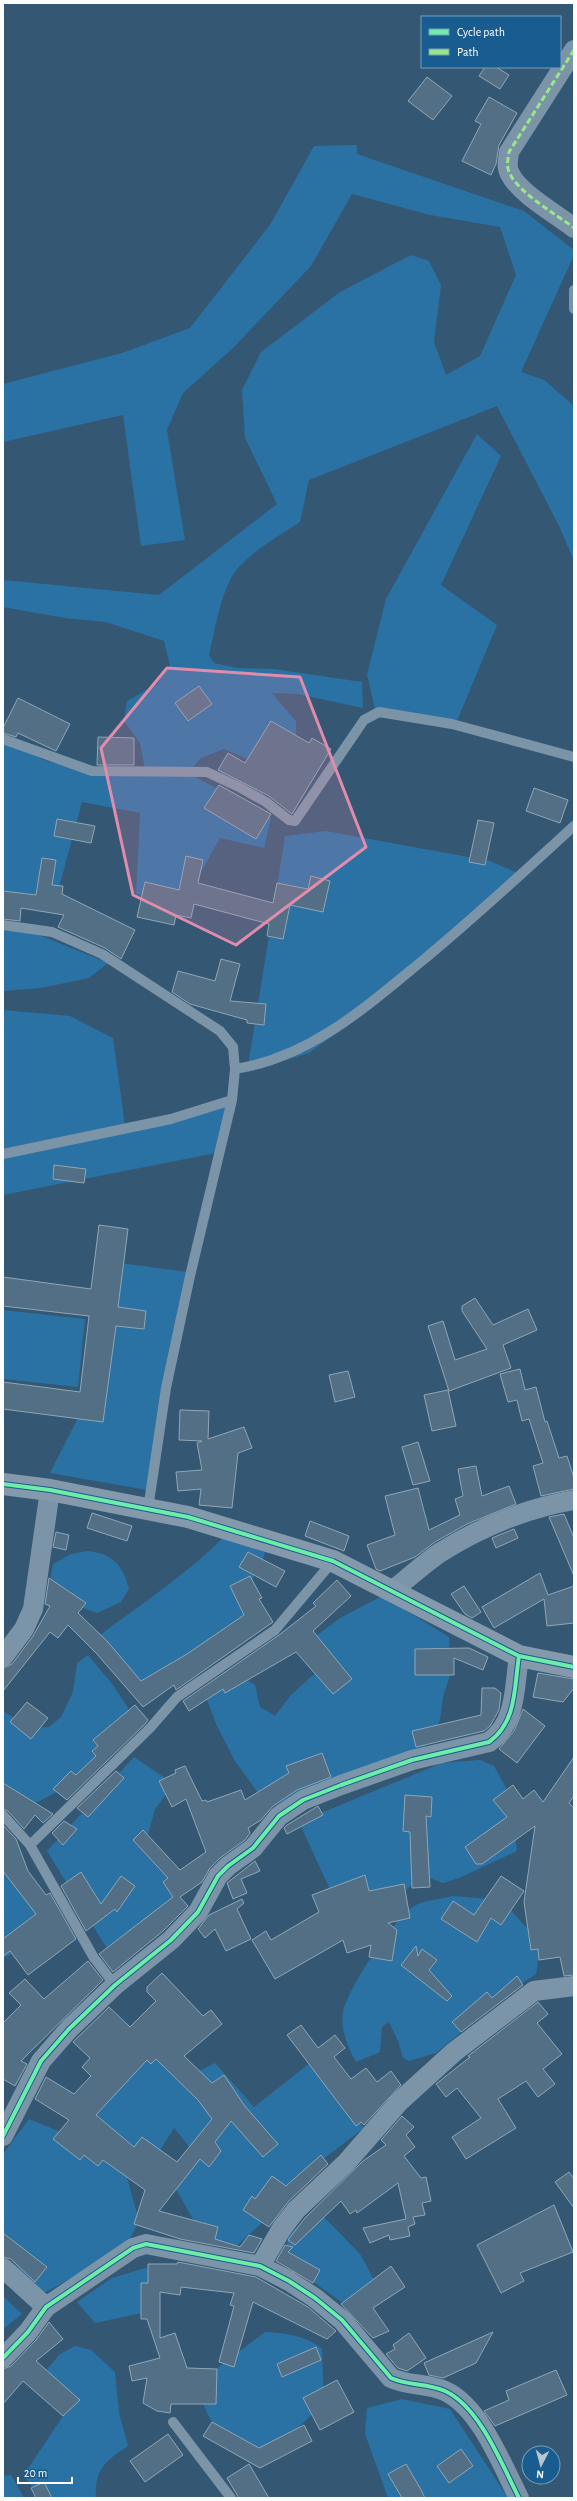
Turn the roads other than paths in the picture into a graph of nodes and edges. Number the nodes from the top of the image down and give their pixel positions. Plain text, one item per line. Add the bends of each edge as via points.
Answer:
1 (574, 50) edge
2 (574, 228) edge
3 (574, 290) edge
4 (574, 309) edge
5 (3, 739) edge
6 (574, 757) edge
7 (574, 826) edge
8 (3, 925) edge
9 (235, 1069) junction
10 (232, 1100) junction
11 (3, 1154) edge
12 (3, 1484) edge
13 (50, 1490) junction
14 (574, 1500) edge
15 (148, 1509) junction
16 (333, 1561) junction
17 (393, 1590) junction
18 (519, 1656) junction
19 (3, 1658) edge
20 (573, 1665) edge
21 (3, 1815) edge
22 (30, 1845) junction
23 (115, 1985) junction
24 (574, 1986) edge
25 (3, 2136) edge
26 (260, 2266) junction
27 (3, 2268) edge
28 (46, 2307) junction
29 (3, 2358) edge
30 (173, 2422) dead end
31 (231, 2498) edge
32 (519, 2498) edge

1 - 2 street via 509,152 507,163 509,173 518,186
3 - 4 lane
5 - 6 lane via 92,771 207,772 266,802 295,822 364,720 379,712 452,724
7 - 9 lane via 459,931 360,1013 304,1048 253,1066
8 - 9 lane via 52,932 102,954 220,1031 233,1047
9 - 10 lane
10 - 11 lane via 171,1119
10 - 15 lane via 166,1388
12 - 13 street
13 - 15 street
13 - 19 street via 32,1609 24,1629
14 - 17 street via 547,1505 479,1531 440,1553
15 - 16 street via 188,1517
16 - 17 street
16 - 22 lane via 275,1630 176,1697 150,1728
17 - 18 street
18 - 20 street
18 - 23 street via 510,1718 499,1735 489,1742 412,1760 303,1800 279,1816 253,1848 218,1876 198,1912 171,1940
21 - 22 lane
22 - 23 lane via 94,1958
23 - 25 street via 69,2029 41,2061
24 - 26 street via 534,1991 454,2052 400,2101 346,2162 296,2210 282,2228
26 - 28 street via 146,2244 116,2258
26 - 32 street via 316,2298 342,2320 391,2378 432,2386 459,2399 490,2441
27 - 28 street
28 - 29 street via 28,2332
30 - 31 lane

